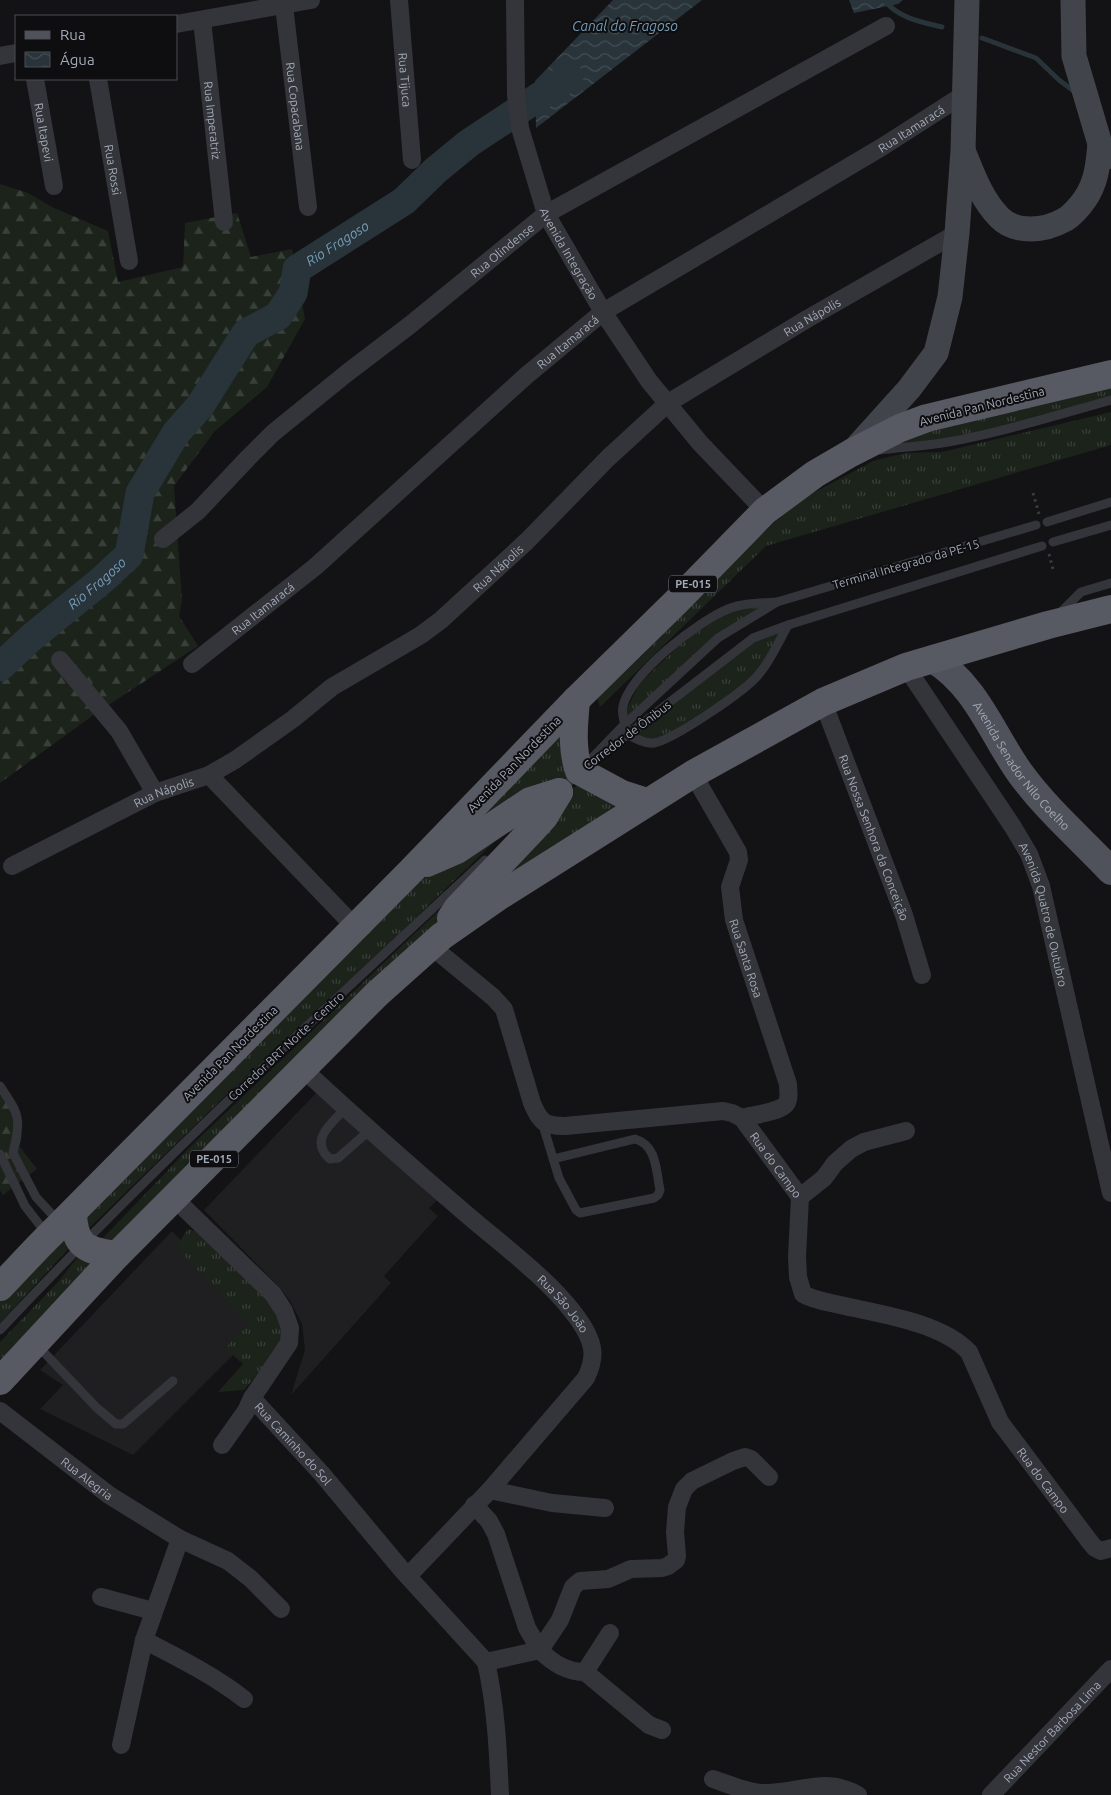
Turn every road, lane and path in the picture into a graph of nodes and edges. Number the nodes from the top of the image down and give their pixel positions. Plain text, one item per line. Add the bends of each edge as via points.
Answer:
1 (400, 0) edge
2 (515, 0) edge
3 (967, 0) edge
4 (1073, 0) edge
5 (296, 2) edge
6 (202, 20) junction
7 (178, 24) edge
8 (886, 26) dead end
9 (15, 53) edge
10 (0, 56) edge
11 (35, 80) edge
12 (98, 80) edge
13 (963, 96) junction
14 (963, 151) junction
15 (1106, 154) edge
16 (412, 160) dead end
17 (54, 186) dead end
18 (308, 207) dead end
19 (546, 214) junction
20 (224, 222) dead end
21 (957, 233) junction
22 (129, 261) dead end
23 (603, 312) junction
24 (1111, 374) edge
25 (1111, 400) edge
26 (668, 403) junction
27 (851, 453) junction
28 (1111, 502) edge
29 (765, 511) junction
30 (1047, 522) dead end
31 (1036, 525) dead end
32 (1111, 525) edge
33 (163, 539) dead end
34 (1052, 542) dead end
35 (1042, 546) dead end
36 (1111, 584) edge
37 (777, 602) junction
38 (1111, 609) edge
39 (788, 625) junction
40 (1048, 625) junction
41 (933, 659) junction
42 (60, 660) dead end
43 (192, 664) dead end
44 (906, 667) junction
45 (576, 700) junction
46 (823, 702) junction
47 (624, 725) junction
48 (629, 735) junction
49 (580, 771) junction
50 (693, 774) junction
51 (209, 775) junction
52 (559, 792) junction
53 (155, 793) junction
54 (648, 802) junction
55 (522, 826) dead end
56 (493, 853) dead end
57 (12, 866) dead end
58 (412, 870) junction
59 (1111, 871) edge
60 (355, 927) junction
61 (437, 941) junction
62 (922, 975) dead end
63 (303, 1069) junction
64 (0, 1086) edge
65 (346, 1108) junction
66 (742, 1118) junction
67 (542, 1122) junction
68 (370, 1130) junction
69 (906, 1131) dead end
70 (0, 1154) edge
71 (553, 1159) junction
72 (1111, 1193) edge
73 (800, 1197) junction
74 (174, 1198) junction
75 (61, 1224) junction
76 (82, 1244) junction
77 (117, 1255) junction
78 (0, 1287) edge
79 (0, 1330) edge
80 (36, 1343) junction
81 (0, 1381) edge
82 (173, 1381) dead end
83 (252, 1398) junction
84 (0, 1411) edge
85 (222, 1445) dead end
86 (769, 1477) dead end
87 (490, 1490) junction
88 (474, 1505) junction
89 (605, 1508) dead end
90 (180, 1539) junction
91 (1111, 1548) edge
92 (405, 1573) junction
93 (101, 1597) dead end
94 (281, 1609) dead end
95 (153, 1611) junction
96 (610, 1633) dead end
97 (144, 1640) junction
98 (540, 1650) junction
99 (486, 1662) junction
100 (1111, 1669) edge
101 (585, 1672) junction
102 (244, 1699) dead end
103 (662, 1730) dead end
104 (121, 1745) dead end
105 (713, 1779) dead end
106 (499, 1795) edge
107 (858, 1795) edge
108 (991, 1795) edge

1 - 16 street, Rua Tijuca
2 - 19 street, Avenida Integração via 516,95 520,128
3 - 13 main road
4 - 15 main road via 1074,56
5 - 6 street
5 - 18 street, Rua Copacabana
6 - 7 street
6 - 20 street, Rua Imperatriz
8 - 19 street, Rua Olindense
9 - 10 street
11 - 17 street, Rua Itapevi
12 - 22 street, Rua Rossi
13 - 14 main road
13 - 23 street, Rua Itamaracá via 882,148
14 - 15 main road via 980,190 999,218 1015,228 1037,229 1064,220 1086,198
14 - 21 main road
19 - 23 street, Avenida Integração
19 - 33 street, Rua Olindense via 273,434 198,511
21 - 26 street, Rua Nápolis
21 - 27 main road via 950,297 936,352
23 - 26 street, Avenida Integração via 649,381
23 - 43 street, Rua Itamaracá via 528,375 315,567
24 - 27 highway, Avenida Pan Nordestina / PE-015 via 926,418
25 - 27 lane via 950,442
26 - 29 street, Avenida Integração
26 - 51 street, Rua Nápolis via 441,620 332,687 293,719
27 - 29 highway, Avenida Pan Nordestina / PE-015 via 815,474
28 - 30 lane
29 - 45 highway, Avenida Pan Nordestina / PE-015
31 - 37 lane, Terminal Integrado da PE-15
32 - 34 lane
35 - 39 lane, Terminal Integrado da PE-15
36 - 40 lane via 1081,592
37 - 47 lane, Corredor de Ônibus via 718,638
37 - 47 lane via 728,609 678,639 636,680 623,707
38 - 40 highway, PE-015
39 - 48 lane, Corredor de Ônibus via 753,638
39 - 48 lane via 760,674 691,725 652,743
40 - 41 highway, PE-015
41 - 44 highway, PE-015
41 - 59 main road, Avenida Senador Nilo Coelho via 954,674 972,694 1036,793
42 - 53 street via 119,731
44 - 46 highway, PE-015
44 - 72 street, Avenida Quatro de Outubro via 1029,854 1041,886
45 - 49 highway via 574,744
45 - 58 highway, Avenida Pan Nordestina / PE-015
46 - 50 highway, PE-015
46 - 62 street, Rua Nossa Senhora da Conceição via 904,915
47 - 48 lane
47 - 49 lane, Corredor de Ônibus
48 - 49 lane, Corredor de Ônibus
49 - 52 lane
49 - 54 highway via 622,794
50 - 54 highway, PE-015
50 - 66 street, Rua Santa Rosa via 738,852 739,860 730,887 734,920 788,1084 786,1104 779,1109
51 - 53 street, Rua Nápolis
51 - 60 street
52 - 55 lane
52 - 58 highway via 530,801 456,850
52 - 61 highway via 544,817 457,909
53 - 57 street, Rua Nápolis
54 - 61 highway, PE-015 via 498,897
56 - 76 lane, Corredor BRT Norte - Centro via 266,1063
58 - 60 highway, Avenida Pan Nordestina / PE-015
60 - 75 highway, Avenida Pan Nordestina / PE-015
61 - 63 highway, PE-015 via 377,994
61 - 67 street via 504,1008 532,1103
63 - 65 street, Rua São João
63 - 74 highway, PE-015
64 - 75 lane via 16,1109 19,1126 13,1153 36,1197
65 - 68 street, Rua São João
65 - 68 lane via 323,1133 323,1153 330,1159 338,1158
66 - 67 street, Rua do Campo via 723,1111 565,1126
66 - 73 street, Rua do Campo
67 - 71 lane
68 - 87 street, Rua São João via 536,1274 561,1298 591,1342 593,1365 586,1378
69 - 73 street via 850,1149 824,1178
70 - 75 lane via 25,1206
71 - 71 lane via 559,1178 580,1212 654,1198 660,1190 652,1152 642,1141 635,1139
73 - 91 street, Rua do Campo via 797,1257 802,1294 940,1331 962,1344 969,1352 1000,1422 1095,1548 1101,1551
74 - 77 highway, PE-015
74 - 83 street, Rua Caminho do Sol via 274,1294 284,1311 290,1328 289,1342
75 - 76 highway via 73,1225
75 - 78 highway, Avenida Pan Nordestina / PE-015
76 - 77 highway via 90,1250
76 - 79 lane, Corredor BRT Norte - Centro
77 - 80 highway, PE-015
80 - 81 highway, PE-015
80 - 82 lane via 116,1424 123,1424
83 - 85 street
83 - 92 street, Rua Caminho do Sol via 322,1474
84 - 90 street, Rua Alegria via 109,1495
86 - 98 street via 745,1457 692,1481 684,1489 677,1507 676,1560 662,1568 631,1569 608,1579 580,1581 573,1587 560,1620
87 - 88 street, Rua São João
87 - 89 street via 552,1504
88 - 92 street, Rua São João
88 - 98 street via 496,1534 527,1628
90 - 94 street, Rua Alegria via 228,1561
90 - 95 street
92 - 99 street, Rua Caminho do Sol
93 - 95 street
95 - 97 street
96 - 101 street
97 - 102 street via 224,1683
97 - 104 street
98 - 99 street
98 - 101 street via 567,1670
99 - 106 street via 493,1697
100 - 108 street, Rua Nestor Barbosa Lima
101 - 103 street via 648,1724
105 - 107 street via 762,1793 825,1786 840,1787

